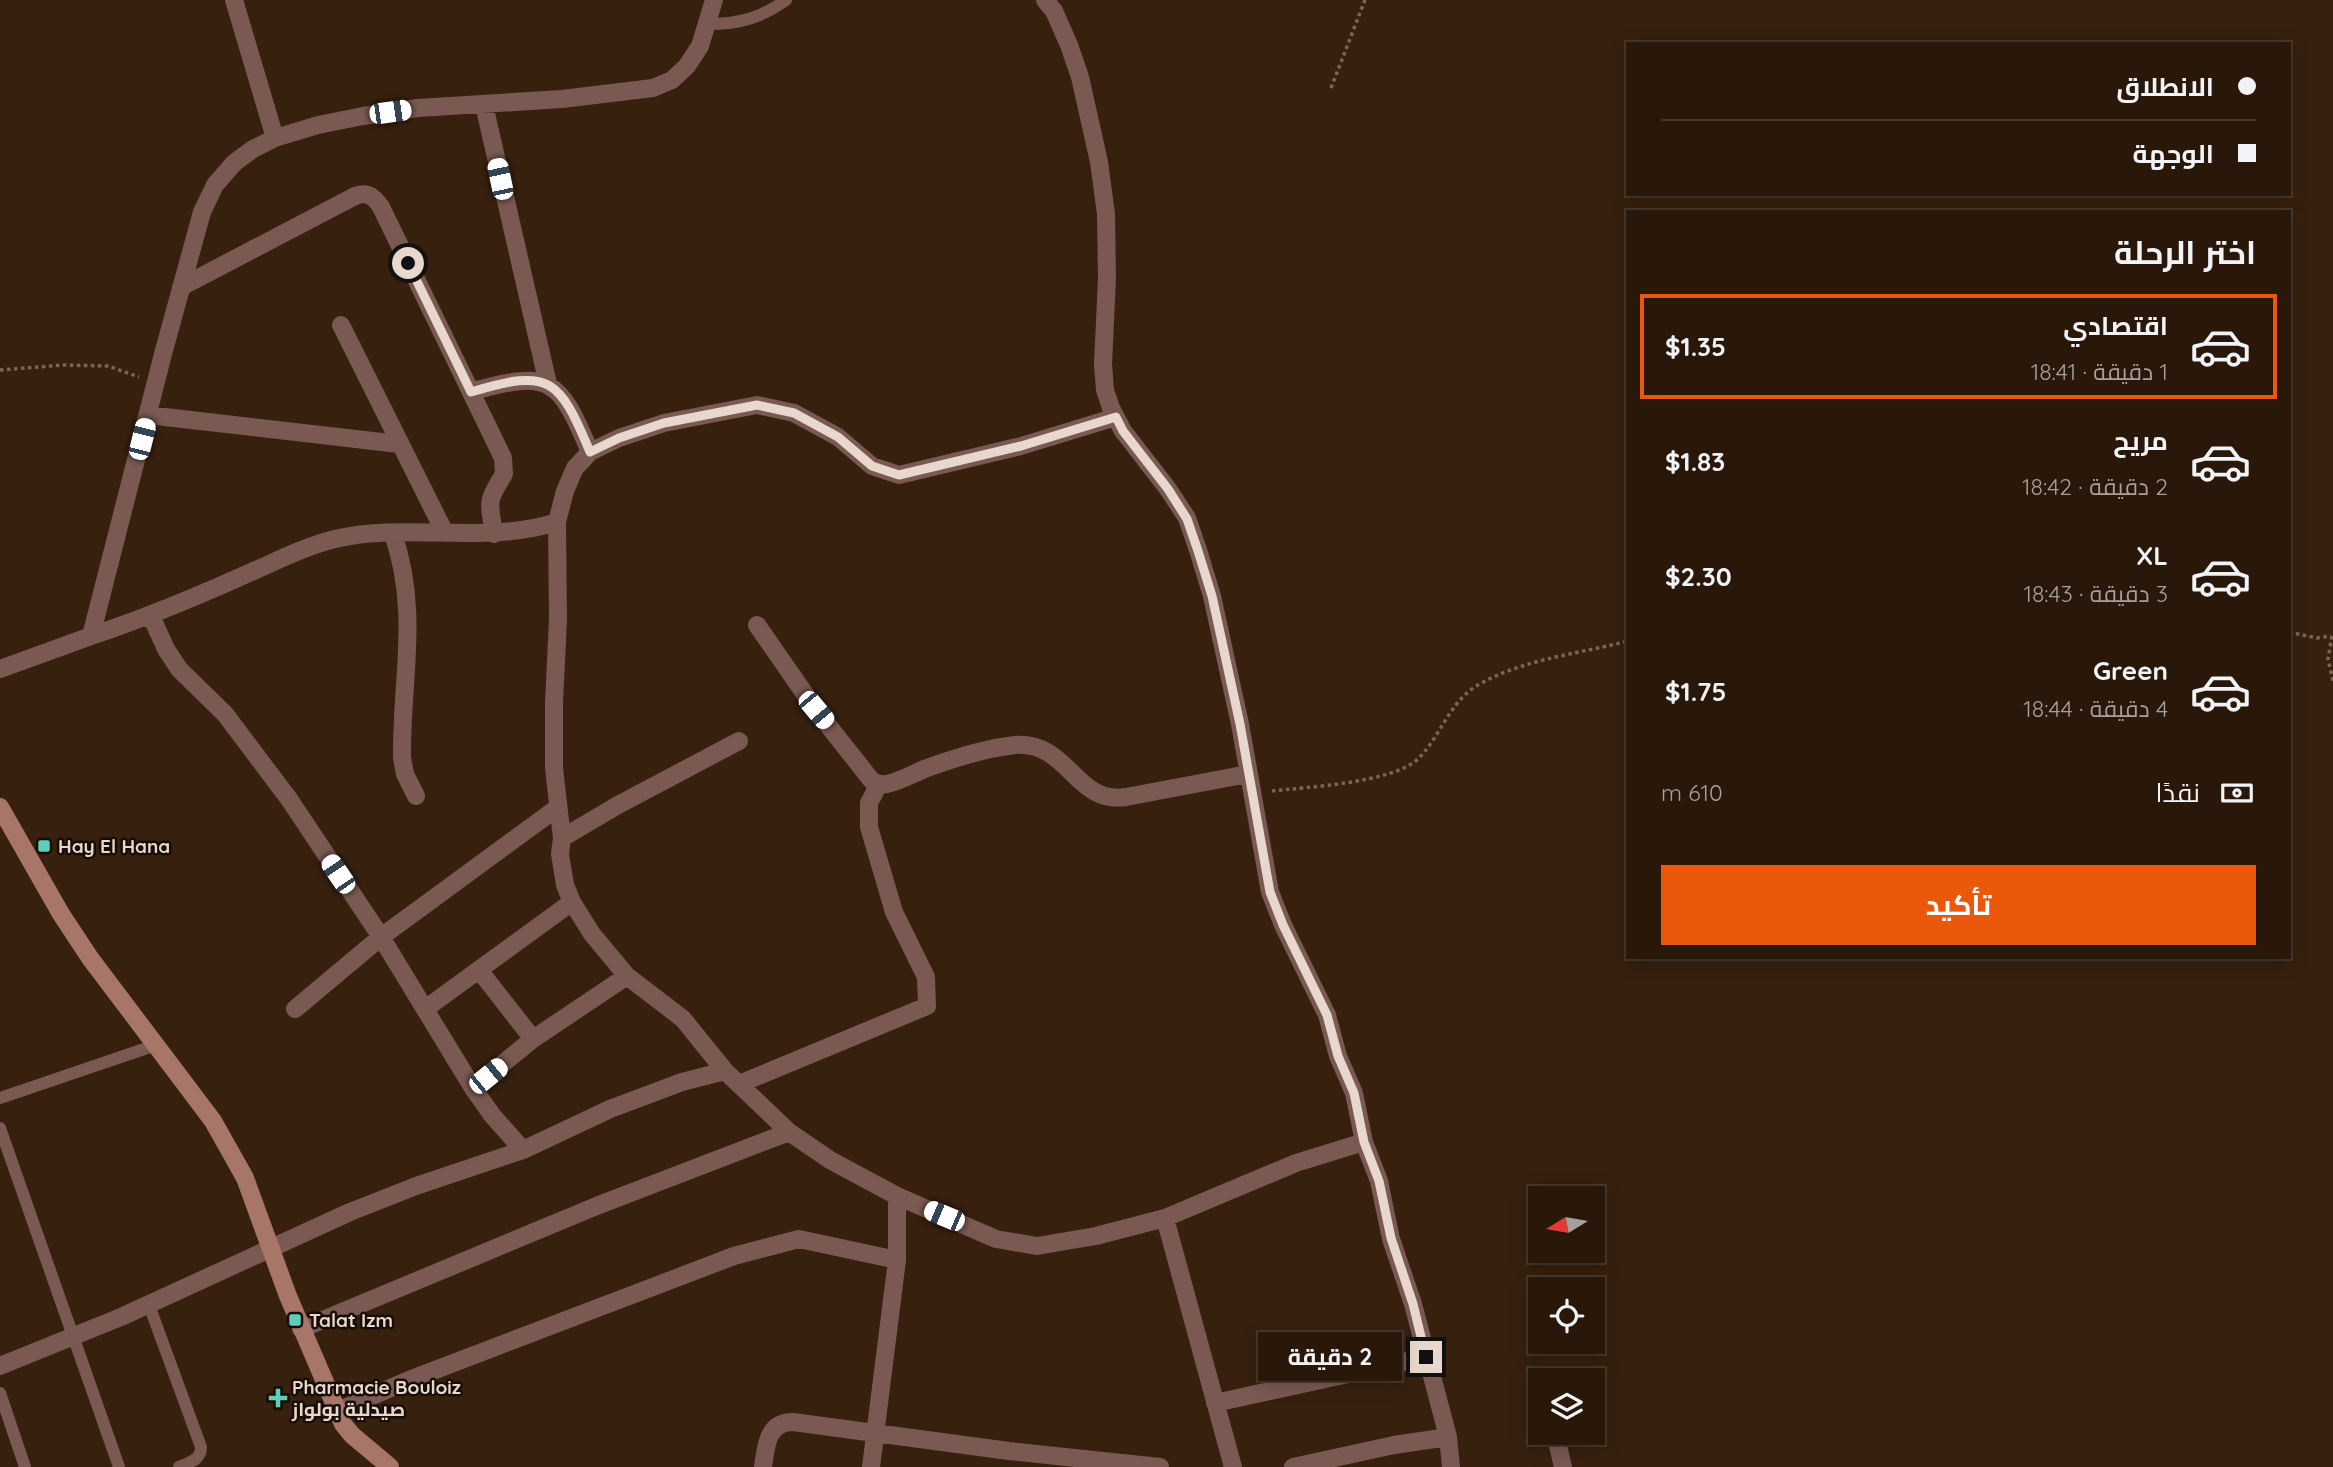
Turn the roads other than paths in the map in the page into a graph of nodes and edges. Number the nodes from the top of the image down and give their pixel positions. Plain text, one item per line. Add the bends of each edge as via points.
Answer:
1 (234, 0) edge
2 (714, 0) edge
3 (786, 0) edge
4 (1045, 0) edge
5 (709, 24) junction
6 (484, 105) junction
7 (275, 138) junction
8 (181, 287) junction
9 (341, 325) dead end
10 (548, 384) junction
11 (471, 392) junction
12 (148, 415) junction
13 (1116, 417) junction
14 (399, 444) junction
15 (590, 452) junction
16 (557, 522) junction
17 (445, 533) junction
18 (393, 534) junction
19 (494, 534) junction
20 (151, 616) junction
21 (757, 625) dead end
22 (91, 636) junction
23 (0, 669) edge
24 (739, 741) dead end
25 (1248, 774) junction
26 (879, 784) junction
27 (416, 796) dead end
28 (0, 807) edge
29 (558, 808) junction
30 (6, 831) edge
31 (562, 838) junction
32 (572, 902) junction
33 (381, 937) junction
34 (480, 970) junction
35 (627, 976) junction
36 (295, 1009) dead end
37 (425, 1009) junction
38 (533, 1039) junction
39 (156, 1045) junction
40 (732, 1078) junction
41 (473, 1088) junction
42 (0, 1098) edge
43 (0, 1128) edge
44 (789, 1132) junction
45 (1364, 1142) junction
46 (523, 1150) junction
47 (897, 1196) junction
48 (1165, 1218) junction
49 (271, 1249) junction
50 (897, 1260) junction
51 (149, 1304) junction
52 (301, 1329) junction
53 (74, 1337) junction
54 (1426, 1357) junction
55 (0, 1366) edge
56 (0, 1393) edge
57 (1215, 1403) junction
58 (338, 1411) junction
59 (876, 1433) junction
60 (1448, 1437) junction
61 (1558, 1445) edge
62 (1008, 1459) edge
63 (1342, 1463) edge
64 (25, 1467) edge
65 (119, 1467) edge
66 (179, 1467) edge
67 (390, 1467) edge
68 (763, 1467) edge
69 (871, 1467) edge
70 (1160, 1467) edge
71 (1233, 1467) edge
72 (1293, 1467) edge
73 (1451, 1467) edge
74 (1563, 1467) edge

1 - 7 street
2 - 5 street
3 - 5 lane via 749,21
4 - 13 street via 1054,11 1080,77 1099,162 1106,214 1103,364 1105,390
5 - 6 street via 687,66 672,80 653,88
6 - 7 street via 363,116
6 - 10 street
7 - 8 street via 234,163 215,185 202,212
8 - 11 street via 367,193 381,207
8 - 12 street
9 - 14 street
10 - 11 street via 524,380
10 - 15 street via 562,397
11 - 19 street via 505,466 489,501
12 - 14 street
12 - 22 street
13 - 15 street via 899,475 872,466 838,437 794,413 757,405 664,423
13 - 25 street via 1187,519 1212,596
14 - 17 street
15 - 16 street via 575,468
16 - 19 street
16 - 29 street via 553,734
17 - 18 street
17 - 19 street
18 - 20 street via 335,539
18 - 27 street via 403,569 408,637 402,758
20 - 22 street
20 - 33 street via 179,669 243,735
21 - 26 street via 816,710
22 - 23 street
24 - 31 street
25 - 26 street via 1108,798 1093,792 1043,748 1014,745
25 - 45 street via 1270,892 1327,1015 1354,1093
26 - 40 street via 869,803 869,827 894,912 926,977 927,1006
28 - 30 street
29 - 31 street
29 - 33 street
30 - 39 street via 90,958
31 - 32 street via 565,885
32 - 34 street
32 - 35 street
33 - 36 street
33 - 37 street
34 - 37 street
34 - 38 street
35 - 38 street
35 - 40 street via 683,1018
37 - 41 street
38 - 41 street
39 - 42 lane
39 - 49 street via 230,1150
40 - 44 street
40 - 46 street via 682,1082
41 - 46 street
43 - 53 lane
44 - 47 street
44 - 52 street
45 - 48 street via 1296,1163
45 - 54 street via 1379,1181
46 - 49 street via 372,1203
47 - 48 street via 996,1239 1037,1246
47 - 50 street
48 - 57 street
49 - 51 street
49 - 52 street
50 - 58 street via 799,1239 777,1243 409,1380
50 - 59 street
51 - 53 street
51 - 66 lane via 201,1447 197,1459
52 - 58 street
53 - 55 street
53 - 65 lane
54 - 57 street
54 - 60 street
56 - 64 lane
57 - 71 street
58 - 67 street via 352,1435
59 - 62 street
59 - 68 street via 783,1423 769,1437
59 - 69 street
60 - 63 street via 1394,1445
60 - 73 street
61 - 74 street
62 - 70 street
63 - 72 street

